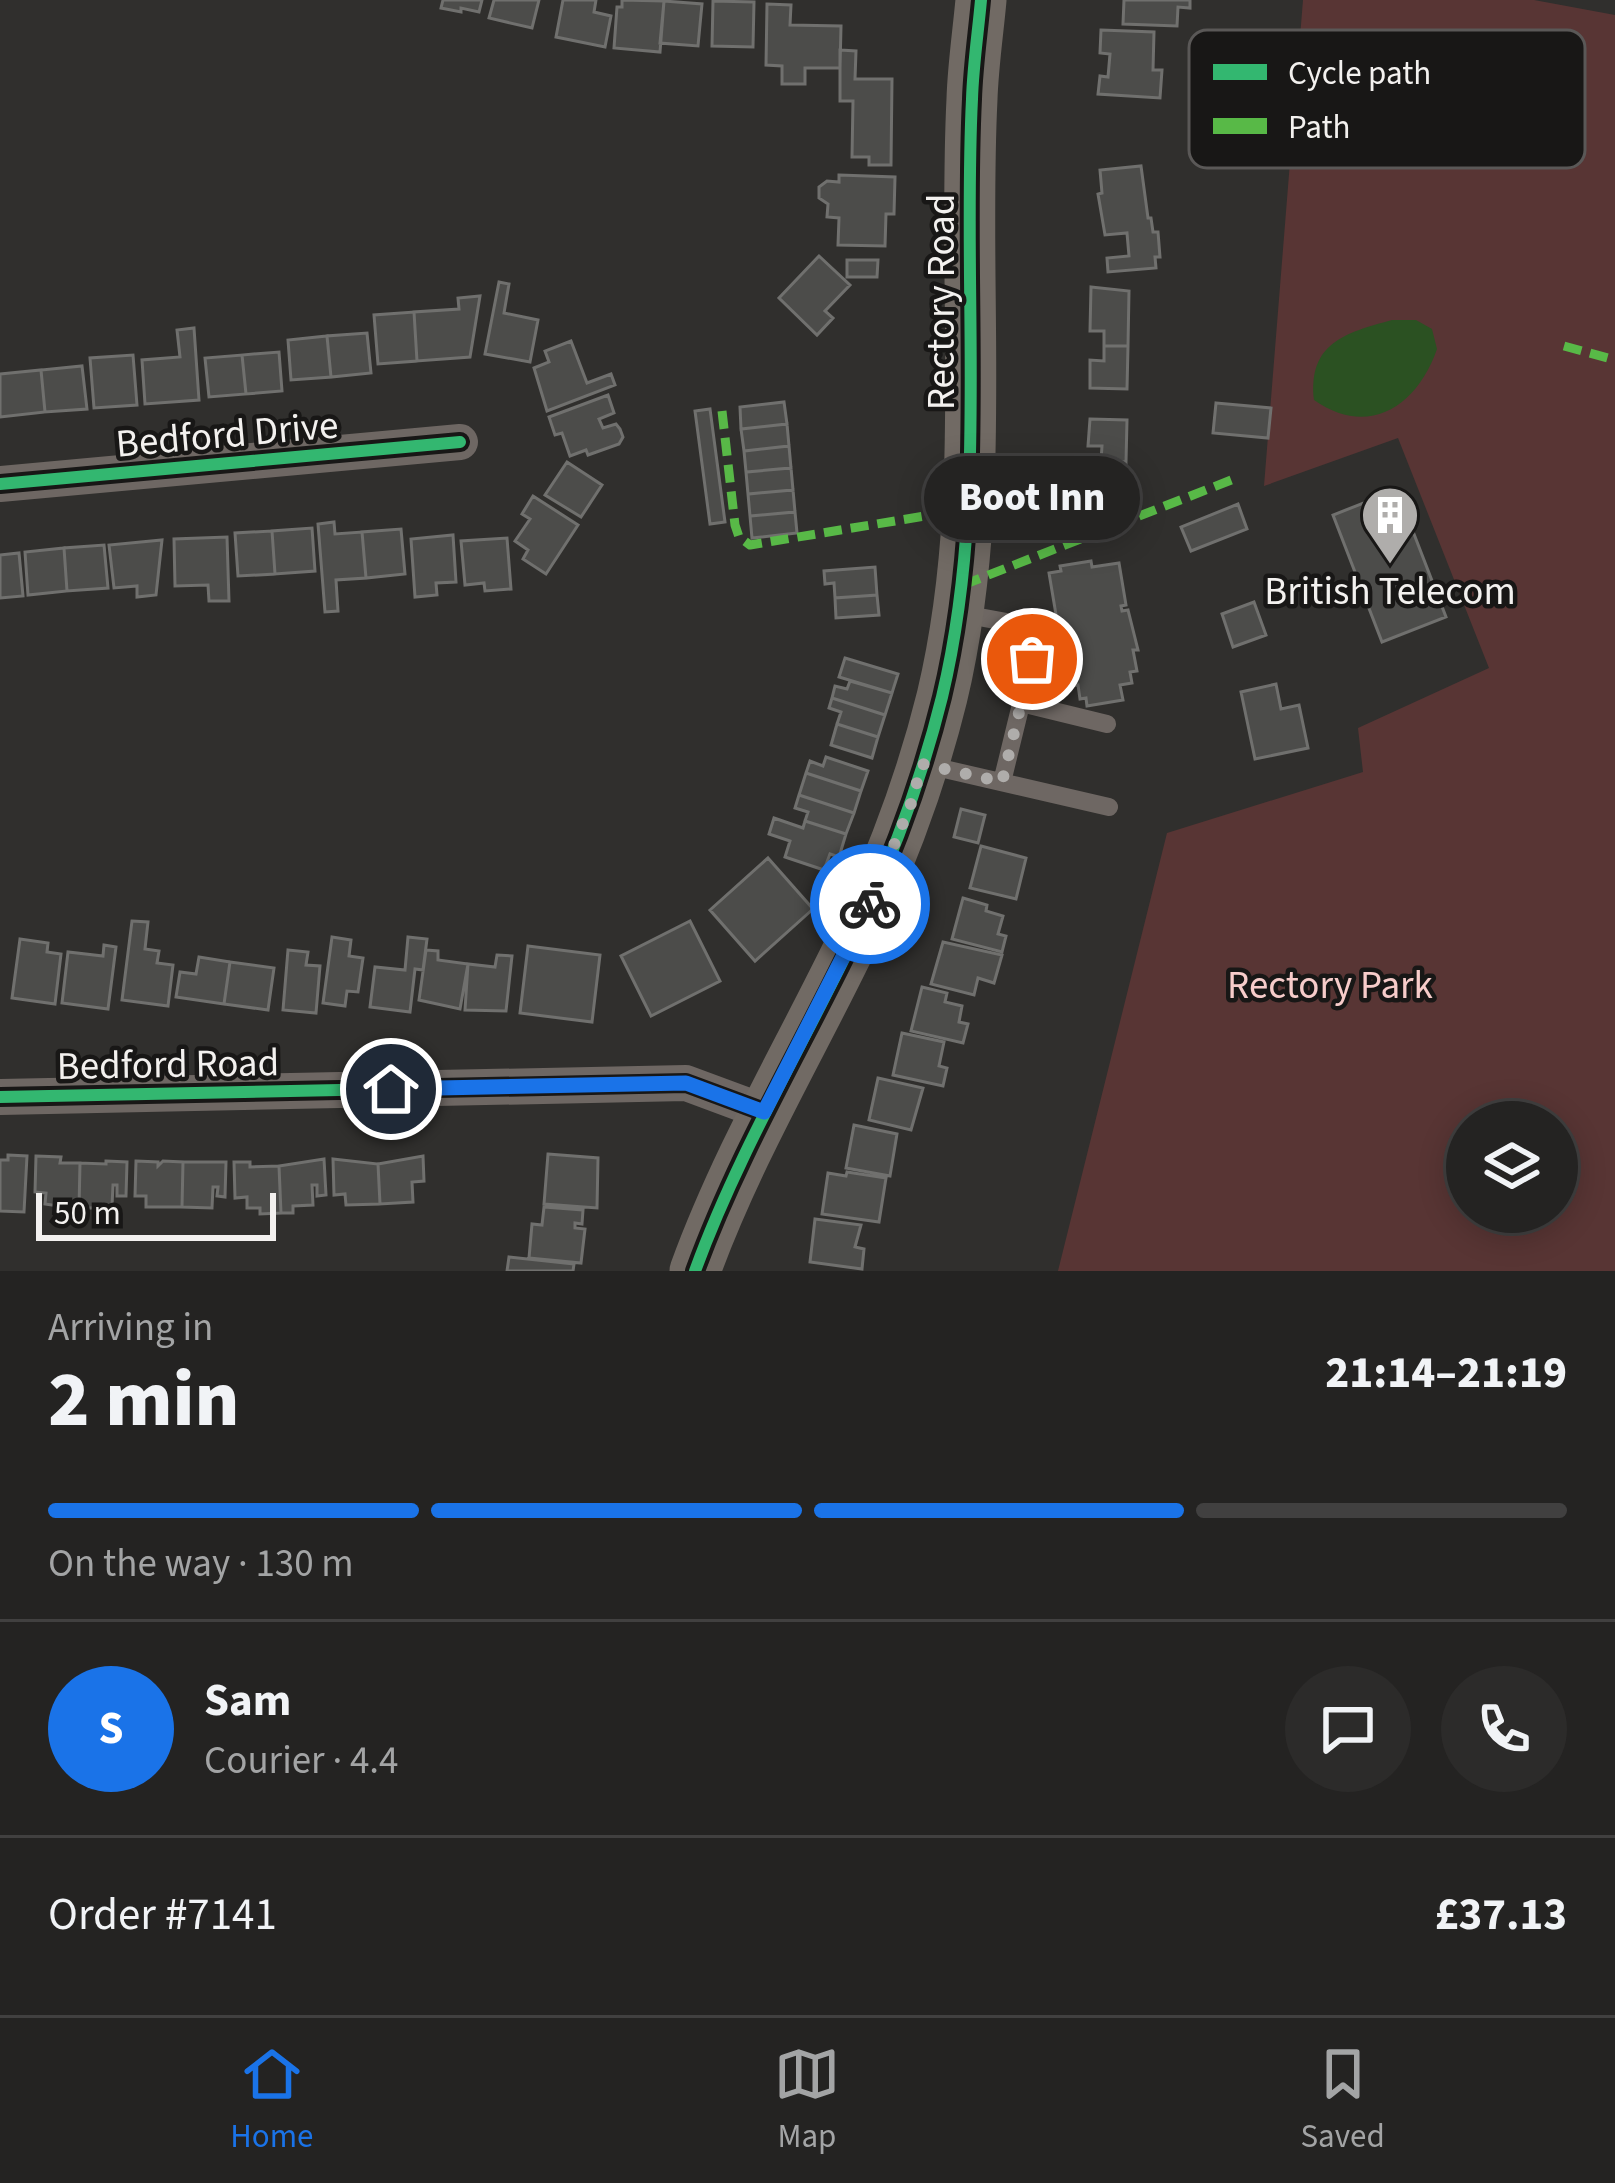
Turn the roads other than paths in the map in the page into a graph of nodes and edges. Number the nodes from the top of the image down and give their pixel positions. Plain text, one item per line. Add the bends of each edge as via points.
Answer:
1 (981, 0) edge
2 (460, 442) dead end
3 (0, 484) edge
4 (957, 613) junction
5 (1022, 703) junction
6 (1107, 724) dead end
7 (922, 764) junction
8 (1002, 782) junction
9 (1108, 807) dead end
10 (0, 1097) edge
11 (764, 1112) junction
12 (695, 1271) edge

1 - 4 street, Rectory Road via 971,99 970,443
2 - 3 street, Bedford Drive
4 - 5 lane via 1022,625 1032,659
4 - 7 street, Rectory Road
5 - 6 lane
5 - 8 lane
7 - 8 lane
7 - 11 street, Rectory Road via 867,911
8 - 9 lane
10 - 11 street, Bedford Road via 686,1083
11 - 12 street, Rectory Road

